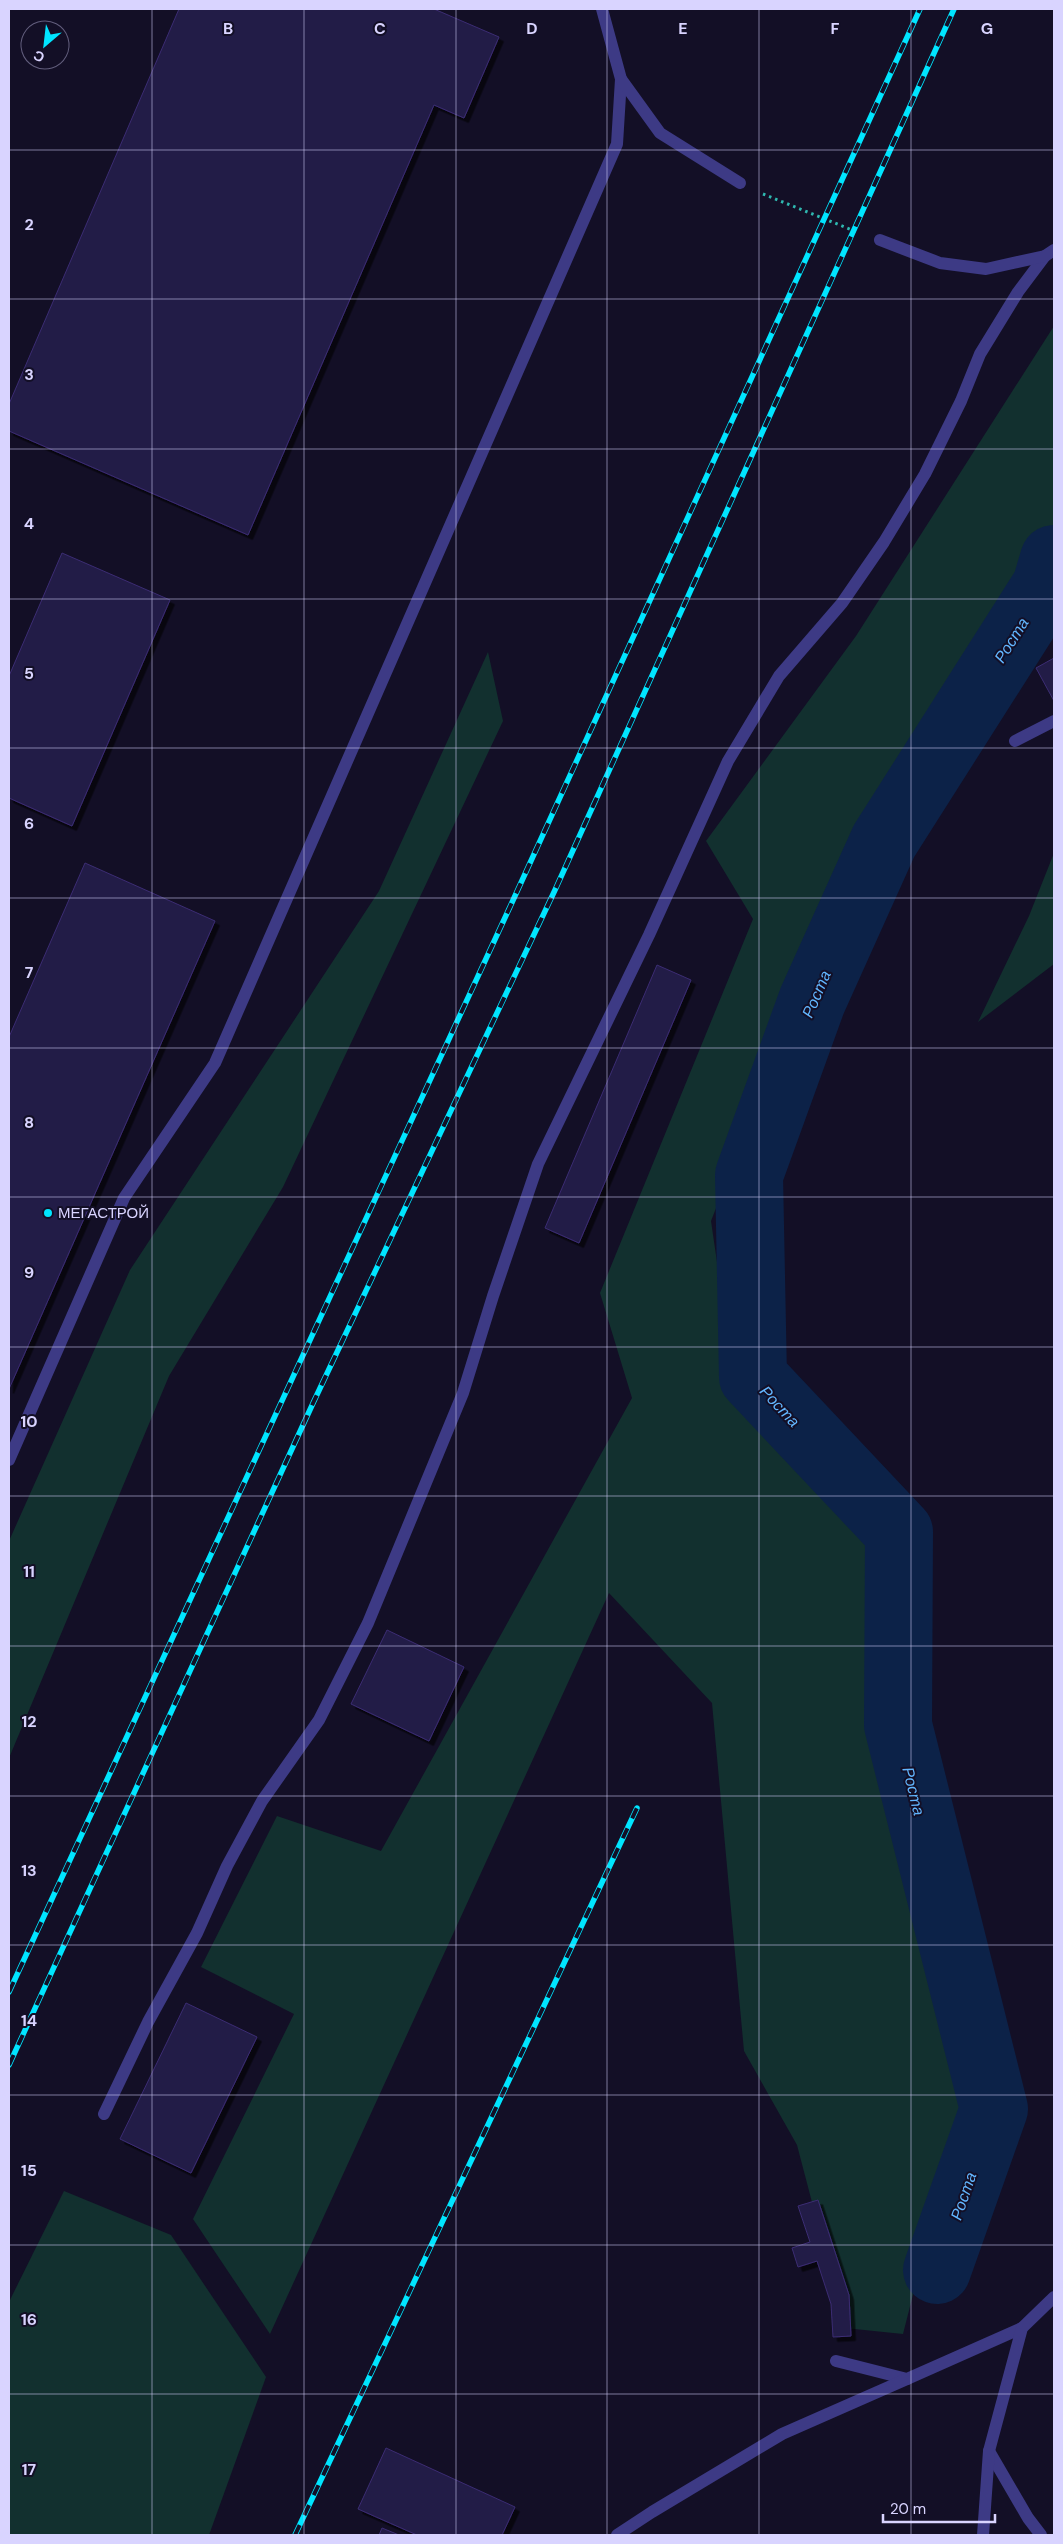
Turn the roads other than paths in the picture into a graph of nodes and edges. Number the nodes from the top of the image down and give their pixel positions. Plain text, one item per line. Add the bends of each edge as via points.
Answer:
1 (602, 9) edge
2 (621, 79) junction
3 (740, 183) road end
4 (880, 240) dead end
5 (1050, 253) edge
6 (1054, 721) edge
7 (1015, 740) dead end
8 (9, 1460) edge
9 (104, 2114) dead end
10 (1054, 2297) edge
11 (1022, 2328) junction
12 (836, 2361) dead end
13 (907, 2379) junction
14 (989, 2451) junction
15 (617, 2535) edge
16 (983, 2535) edge
17 (1041, 2535) edge

1 - 2 street
2 - 3 street via 660,133
2 - 8 street via 617,144 215,1063 124,1198
4 - 5 street via 940,264 986,269
5 - 9 street via 1018,292 980,354 962,402 925,474 884,542 842,603 779,676 728,760 649,935 538,1164 492,1296 463,1393 368,1623 319,1720 262,1801 227,1866 197,1933 148,2022
6 - 7 street
10 - 11 street
11 - 13 street
11 - 14 street
12 - 13 street
13 - 15 street via 782,2434
14 - 16 street
14 - 17 street

